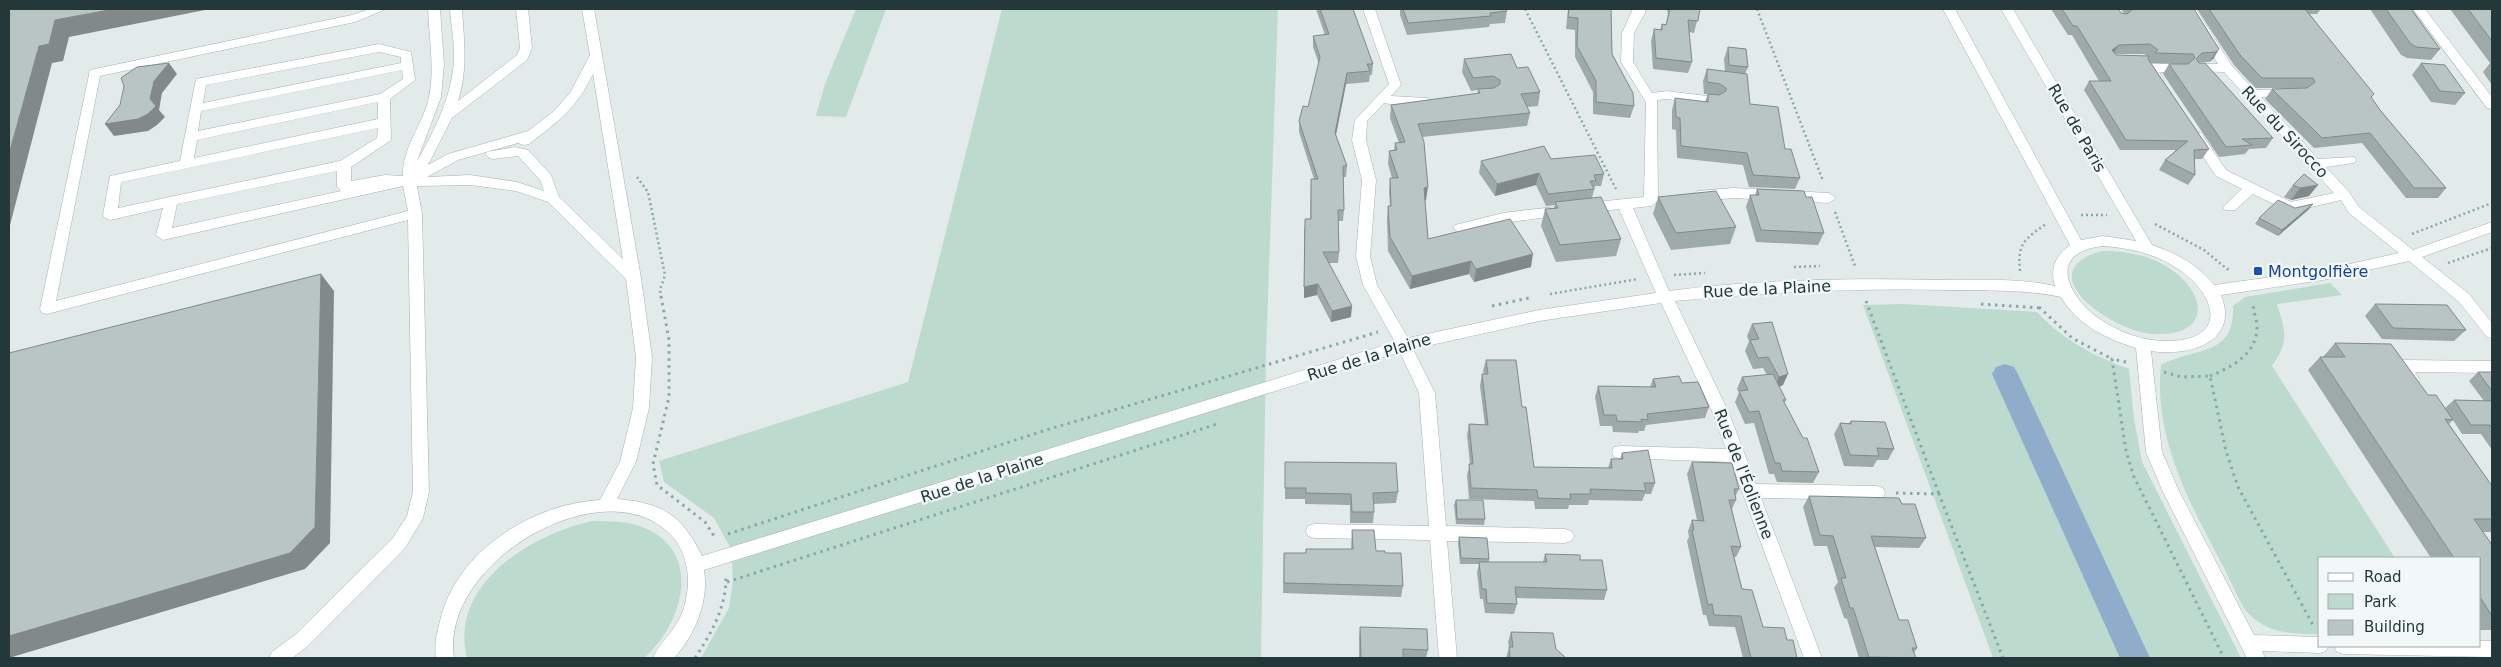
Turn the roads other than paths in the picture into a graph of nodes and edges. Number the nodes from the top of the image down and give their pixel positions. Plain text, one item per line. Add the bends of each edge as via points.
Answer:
1 (380, 9) edge
2 (434, 9) edge
3 (456, 9) edge
4 (522, 9) edge
5 (588, 9) edge
6 (1368, 9) edge
7 (1639, 9) edge
8 (1949, 9) edge
9 (2006, 9) edge
10 (2190, 9) edge
11 (2418, 9) edge
12 (596, 54) junction
13 (2137, 60) edge
14 (408, 65) junction
15 (2150, 68) junction
16 (2181, 68) edge
17 (2197, 68) edge
18 (2227, 68) junction
19 (2166, 92) edge
20 (2300, 92) edge
21 (2248, 94) junction
22 (384, 97) junction
23 (1648, 97) junction
24 (1381, 99) junction
25 (1438, 100) edge
26 (1715, 102) edge
27 (2492, 106) edge
28 (196, 108) junction
29 (445, 117) junction
30 (384, 122) junction
31 (2188, 124) edge
32 (530, 134) junction
33 (190, 137) junction
34 (515, 151) junction
35 (2350, 160) dead end
36 (186, 164) junction
37 (439, 164) junction
38 (2314, 164) junction
39 (344, 165) junction
40 (410, 180) junction
41 (2252, 188) junction
42 (2344, 195) junction
43 (1688, 197) edge
44 (1829, 198) road end
45 (553, 199) junction
46 (170, 202) junction
47 (1624, 204) junction
48 (2230, 207) dead end
49 (414, 214) junction
50 (2492, 227) edge
51 (1460, 228) dead end
52 (2077, 246) junction
53 (2147, 248) junction
54 (2410, 256) junction
55 (634, 278) junction
56 (2211, 292) junction
57 (2065, 293) junction
58 (1664, 295) junction
59 (2492, 333) edge
60 (2143, 344) junction
61 (1404, 345) junction
62 (2492, 367) edge
63 (2419, 390) edge
64 (1620, 452) edge
65 (1738, 456) junction
66 (1751, 491) junction
67 (1877, 493) road end
68 (606, 505) junction
69 (1314, 531) dead end
70 (1438, 533) junction
71 (1565, 536) dead end
72 (697, 566) junction
73 (2318, 637) edge
74 (2418, 647) edge
75 (2492, 648) edge
76 (2252, 650) edge
77 (278, 658) edge
78 (445, 658) edge
79 (662, 658) edge
80 (1448, 658) edge
81 (1813, 658) edge

1 - 49 street via 355,18 94,73 47,309
2 - 40 street via 435,94 432,110 411,158
3 - 29 street via 460,58
4 - 29 street via 526,48 523,57
5 - 12 street
6 - 24 street via 1395,85
7 - 23 street via 1628,33 1627,62
8 - 52 street
9 - 53 street, Rue de Paris
10 - 18 street, Rue du Sirocco
11 - 27 street
12 - 32 street via 576,95 558,114
12 - 55 street
13 - 15 street via 2144,60
14 - 22 street via 409,80
14 - 28 street
14 - 28 street via 407,55 379,48 200,82
15 - 16 street
15 - 19 street
17 - 18 street
18 - 21 street, Rue du Sirocco
20 - 21 street
21 - 38 street, Rue du Sirocco
22 - 30 street
22 - 33 street
23 - 26 street
23 - 47 street via 1652,102 1656,200
24 - 25 street via 1411,103
24 - 61 street via 1362,120 1358,140 1369,180 1363,256 1370,285
28 - 33 street
29 - 40 street via 427,156
30 - 36 street
30 - 39 street via 384,140
31 - 41 street, Rue du Sirocco via 2221,173
32 - 34 street
32 - 37 street
33 - 36 street
34 - 37 street via 455,164
34 - 45 street via 523,153 546,178
35 - 38 street
36 - 46 street via 115,179 110,215
37 - 40 street
38 - 42 street, Rue du Sirocco
39 - 40 street via 344,187 385,180
39 - 46 street
40 - 45 street via 470,180 517,187
40 - 46 street via 163,235
40 - 49 street
41 - 42 street, Rue du Sirocco via 2290,207
41 - 48 street
42 - 54 street, Rue du Sirocco via 2354,210
43 - 44 street via 1734,193
45 - 55 street
47 - 51 street via 1502,218
47 - 58 street, Rue de l'Éolienne
49 - 77 street via 420,492 415,518 399,543 302,640
50 - 54 street
52 - 53 street via 2103,241
52 - 57 street via 2061,262 2058,277
53 - 56 street via 2187,268
54 - 56 street via 2323,275
54 - 59 street, Rue du Sirocco via 2464,298
55 - 68 street via 644,357 641,408 628,462
56 - 60 street via 2219,312 2217,327 2206,339 2189,346
57 - 58 street, Rue de la Plaine via 2027,288 1892,282
57 - 60 street via 2077,309 2095,324 2117,336
58 - 61 street, Rue de la Plaine via 1497,322
58 - 65 street, Rue de l'Éolienne via 1721,413
60 - 76 street via 2154,452 2170,490
61 - 70 street via 1427,393
61 - 72 street, Rue de la Plaine
62 - 63 street via 2403,366
64 - 65 street
65 - 66 street, Rue de l'Éolienne
66 - 67 street
66 - 81 street, Rue de l'Éolienne
68 - 72 street via 640,508 667,520 688,539
68 - 78 street via 567,512 527,528 492,553 464,584 447,619
69 - 70 street
70 - 71 street
70 - 80 street
72 - 79 street via 698,594 686,625
73 - 76 street
74 - 75 street

